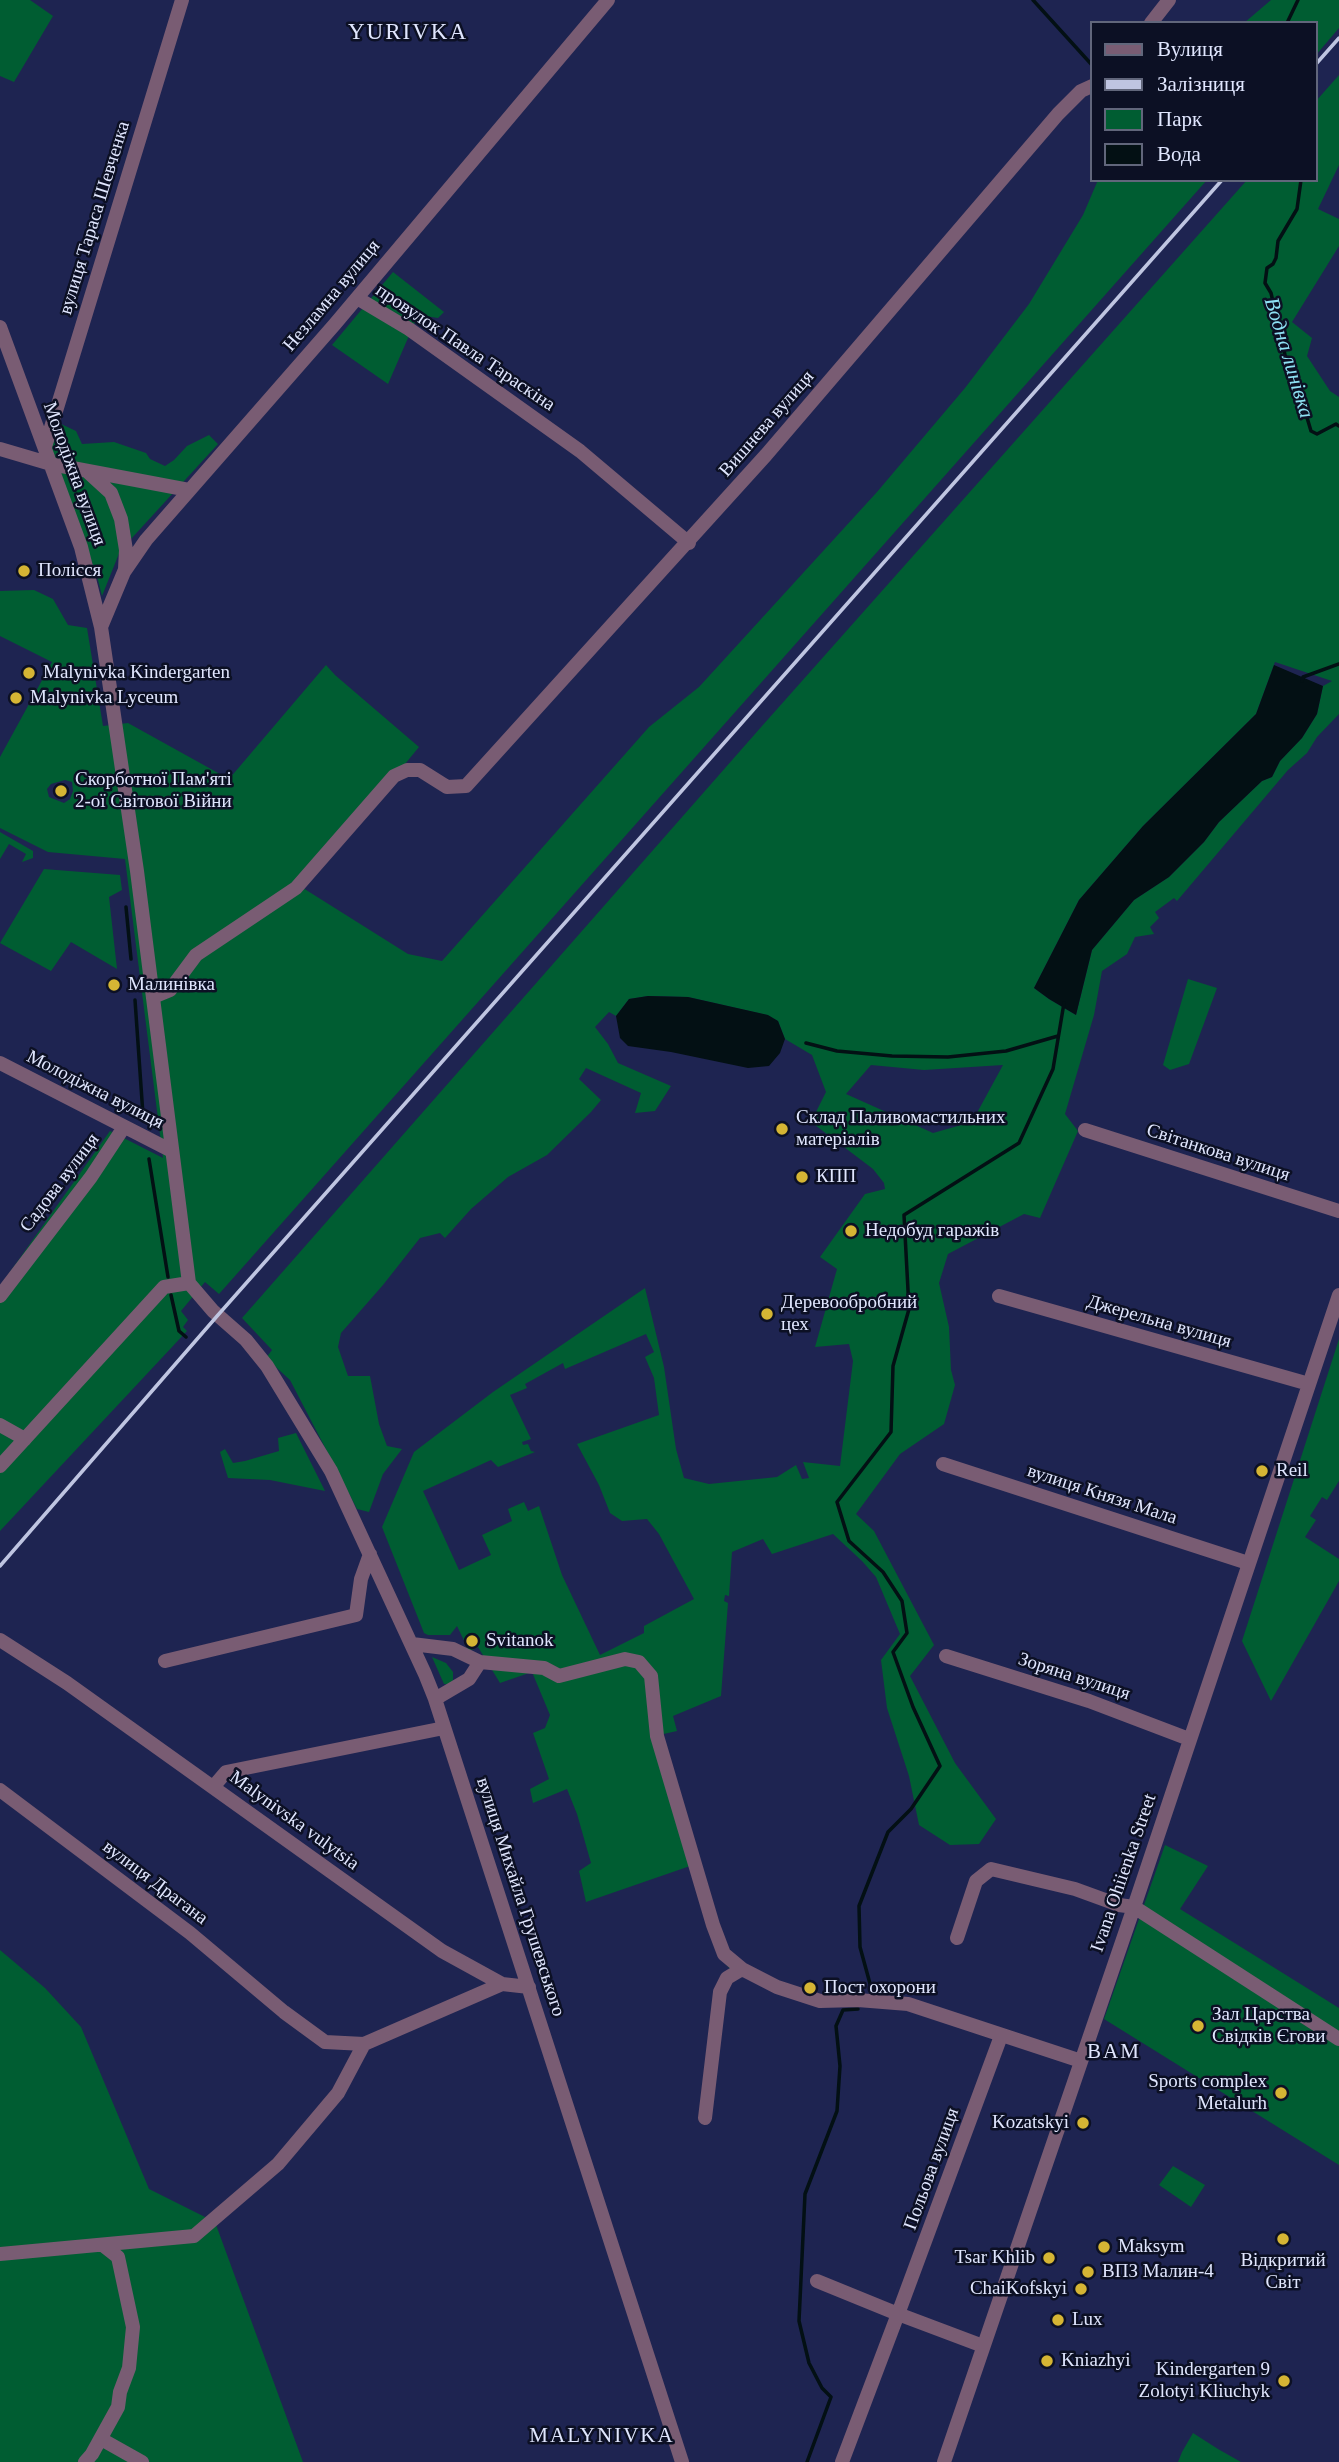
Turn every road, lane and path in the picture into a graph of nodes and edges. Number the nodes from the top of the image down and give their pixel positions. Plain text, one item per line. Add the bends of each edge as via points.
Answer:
1 (182, 0) edge
2 (608, 0) edge
3 (1169, 0) edge
4 (1153, 21) edge
5 (1090, 87) edge
6 (356, 298) junction
7 (0, 327) edge
8 (45, 447) junction
9 (0, 449) edge
10 (51, 464) junction
11 (87, 471) junction
12 (188, 491) junction
13 (689, 542) junction
14 (124, 572) junction
15 (101, 628) junction
16 (153, 997) junction
17 (0, 1063) edge
18 (124, 1127) junction
19 (1085, 1130) dead end
20 (172, 1151) junction
21 (1339, 1211) edge
22 (189, 1283) junction
23 (1339, 1295) edge
24 (0, 1296) edge
25 (999, 1296) dead end
26 (1309, 1384) junction
27 (0, 1426) edge
28 (25, 1439) junction
29 (943, 1464) dead end
30 (0, 1466) edge
31 (370, 1554) junction
32 (1248, 1563) junction
33 (0, 1640) edge
34 (412, 1644) junction
35 (946, 1656) dead end
36 (165, 1661) dead end
37 (480, 1662) junction
38 (435, 1699) junction
39 (444, 1728) junction
40 (1189, 1739) junction
41 (214, 1786) junction
42 (0, 1790) edge
43 (1134, 1907) junction
44 (957, 1938) dead end
45 (742, 1969) junction
46 (502, 1984) junction
47 (529, 1987) junction
48 (1001, 2036) junction
49 (1339, 2039) edge
50 (364, 2044) junction
51 (1081, 2061) junction
52 (705, 2118) dead end
53 (104, 2246) junction
54 (0, 2253) edge
55 (817, 2281) dead end
56 (898, 2314) junction
57 (983, 2346) junction
58 (101, 2439) junction
59 (85, 2462) edge
60 (142, 2462) edge
61 (682, 2462) edge
62 (842, 2462) edge
63 (944, 2462) edge

1 - 8 street, вулиця Тараса Шевченка
2 - 6 street, Незламна вулиця
3 - 4 street
5 - 13 street, Вишнева вулиця via 1058,114
6 - 12 street, Незламна вулиця
6 - 13 street, провулок Павла Тараскіна via 409,329 580,451
7 - 8 street, Молодіжна вулиця
8 - 10 street, Молодіжна вулиця
9 - 10 street
10 - 11 street
10 - 15 street, Молодіжна вулиця via 81,547
11 - 12 street
11 - 14 street via 111,494 121,519
12 - 14 street, Незламна вулиця
13 - 16 street, Вишнева вулиця via 466,786 447,787 420,770 394,776 296,888 196,956 170,990
14 - 15 street, Незламна вулиця
15 - 16 street, Молодіжна вулиця
16 - 20 street, Молодіжна вулиця
17 - 18 street, Молодіжна вулиця
18 - 20 street, Молодіжна вулиця
18 - 24 street, Садова вулиця
19 - 21 street, Світанкова вулиця
20 - 22 street, Молодіжна вулиця
22 - 28 street via 164,1287
22 - 31 street, вулиця Михайла Грушевського via 267,1366 331,1471
23 - 26 street, Ivana Ohiienka Street
25 - 26 street, Джерельна вулиця
26 - 32 street, Ivana Ohiienka Street
27 - 28 street
28 - 30 street
29 - 32 street, вулиця Князя Мала
31 - 34 street, вулиця Михайла Грушевського
31 - 36 street via 356,1615
32 - 40 street, Ivana Ohiienka Street
33 - 41 street, Malynivska vulytsia
34 - 37 street via 453,1649
34 - 38 street, вулиця Михайла Грушевського
35 - 40 street, Зоряна вулиця
37 - 38 street via 470,1679
37 - 45 street via 544,1668 559,1675 625,1658 639,1662 651,1676 657,1736 713,1925 724,1954
38 - 39 street, вулиця Михайла Грушевського
39 - 41 street via 226,1772
39 - 47 street, вулиця Михайла Грушевського
40 - 43 street, Ivana Ohiienka Street
41 - 46 street, Malynivska vulytsia via 442,1951
42 - 50 street, вулиця Драгана via 325,2042
43 - 44 street via 991,1868 976,1881
43 - 49 street
43 - 51 street, Ivana Ohiienka Street
45 - 48 street via 776,1987 820,2001 908,2004
45 - 52 street via 727,1978 720,1992
46 - 47 street
46 - 50 street
47 - 61 street, вулиця Михайла Грушевського
48 - 51 street
48 - 56 street, Польова вулиця
50 - 53 street via 338,2093 278,2164 194,2236
51 - 57 street, Ivana Ohiienka Street
53 - 54 street
53 - 58 street via 118,2257 133,2327 129,2368 118,2407
55 - 56 street
56 - 57 street
56 - 62 street, Польова вулиця
57 - 63 street, Ivana Ohiienka Street
58 - 59 street
58 - 60 street

